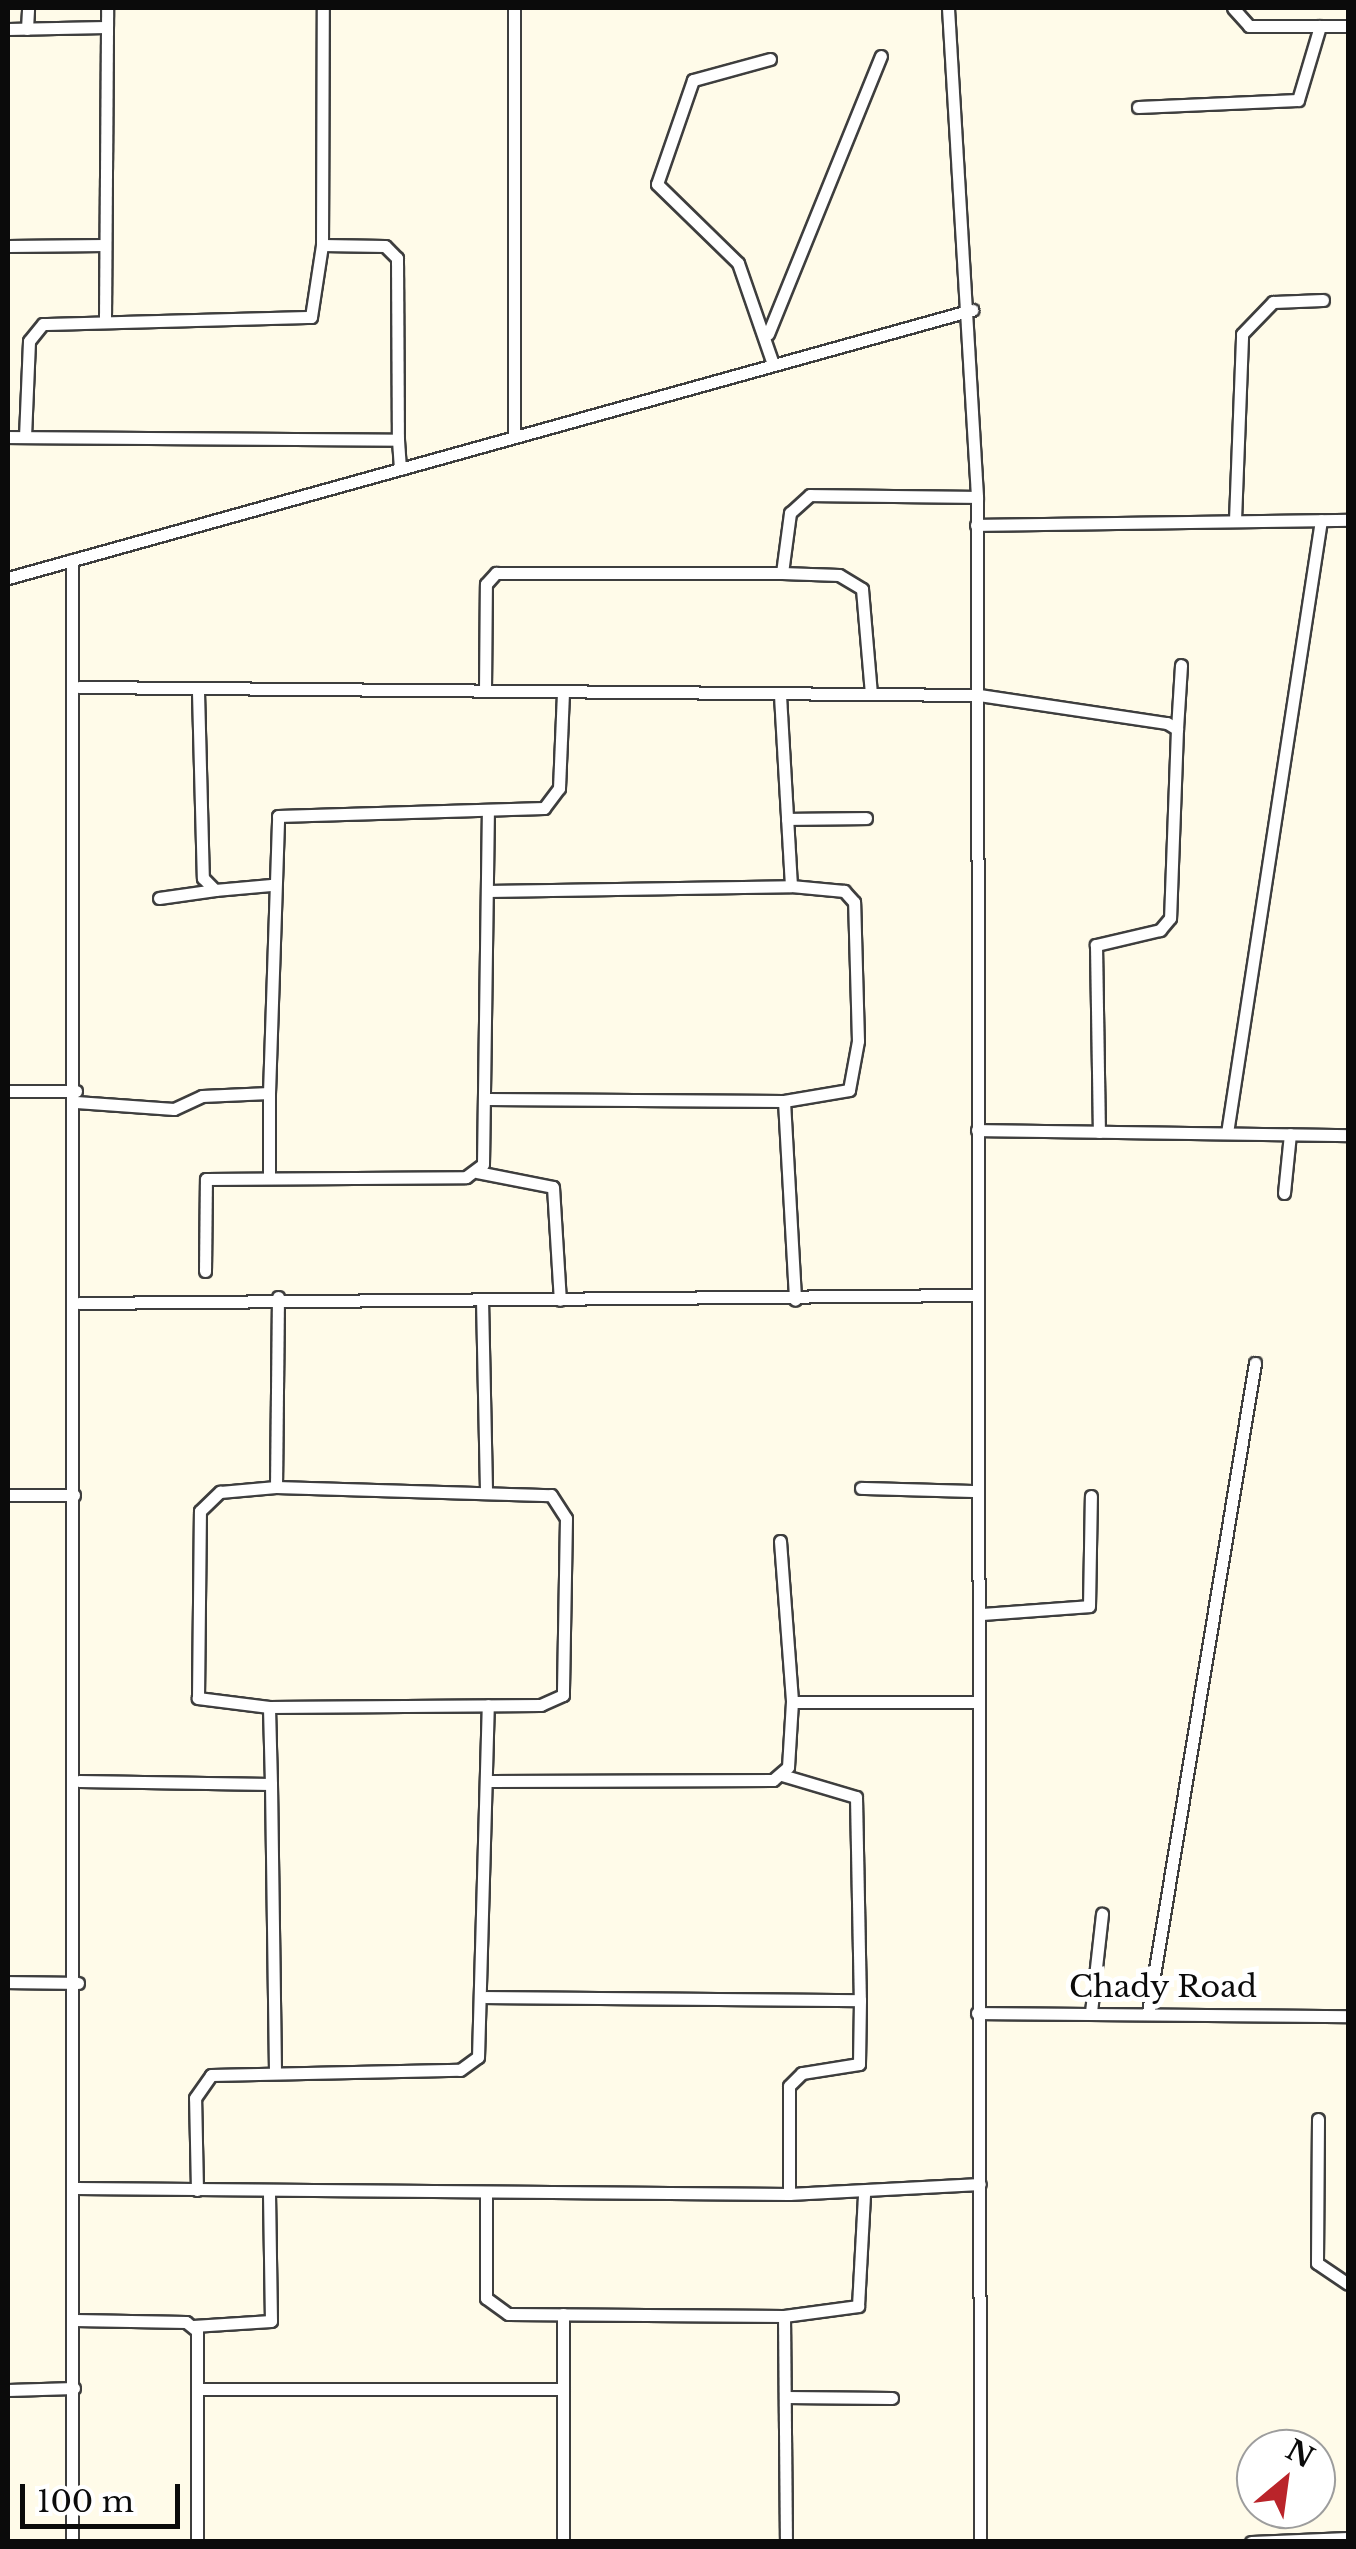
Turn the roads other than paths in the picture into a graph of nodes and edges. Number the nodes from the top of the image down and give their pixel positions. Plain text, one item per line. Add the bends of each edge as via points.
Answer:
1 (28, 8) edge
2 (107, 8) edge
3 (323, 8) edge
4 (514, 8) edge
5 (948, 8) edge
6 (1233, 8) edge
7 (1320, 26) junction
8 (1348, 26) edge
9 (106, 27) junction
10 (8, 29) edge
11 (28, 29) junction
12 (881, 56) dead end
13 (770, 59) dead end
14 (1138, 107) dead end
15 (105, 245) junction
16 (8, 246) edge
17 (322, 246) junction
18 (1323, 300) dead end
19 (972, 310) junction
20 (105, 317) junction
21 (768, 334) junction
22 (773, 364) junction
23 (8, 437) edge
24 (25, 437) junction
25 (514, 437) junction
26 (398, 440) junction
27 (400, 469) junction
28 (976, 496) junction
29 (1235, 520) junction
30 (1321, 520) junction
31 (1348, 520) edge
32 (976, 525) junction
33 (72, 560) junction
34 (782, 573) junction
35 (8, 578) edge
36 (1181, 666) dead end
37 (79, 687) junction
38 (486, 690) junction
39 (198, 692) junction
40 (563, 692) junction
41 (871, 692) junction
42 (780, 696) junction
43 (979, 696) junction
44 (1177, 729) junction
45 (488, 812) junction
46 (866, 818) dead end
47 (787, 819) junction
48 (271, 885) junction
49 (791, 886) junction
50 (215, 890) junction
51 (487, 891) junction
52 (160, 898) dead end
53 (8, 1091) edge
54 (269, 1094) junction
55 (76, 1096) junction
56 (487, 1099) junction
57 (784, 1101) junction
58 (977, 1130) junction
59 (1099, 1132) junction
60 (1227, 1132) junction
61 (1290, 1134) junction
62 (1348, 1135) edge
63 (478, 1172) junction
64 (269, 1176) junction
65 (1284, 1194) dead end
66 (205, 1271) dead end
67 (976, 1294) junction
68 (278, 1297) junction
69 (482, 1299) junction
70 (560, 1300) junction
71 (795, 1300) junction
72 (78, 1303) junction
73 (1255, 1364) dead end
74 (276, 1486) junction
75 (862, 1488) dead end
76 (486, 1492) junction
77 (976, 1492) junction
78 (8, 1494) edge
79 (74, 1494) junction
80 (1091, 1496) dead end
81 (780, 1541) dead end
82 (981, 1614) junction
83 (792, 1702) junction
84 (974, 1702) junction
85 (488, 1704) junction
86 (268, 1707) junction
87 (782, 1775) junction
88 (79, 1781) junction
89 (488, 1781) junction
90 (271, 1784) junction
91 (1102, 1914) dead end
92 (8, 1982) edge
93 (78, 1983) junction
94 (486, 1997) junction
95 (860, 2000) junction
96 (1091, 2012) junction
97 (1148, 2012) junction
98 (978, 2013) junction
99 (1348, 2016) edge
100 (275, 2072) junction
101 (1318, 2119) dead end
102 (980, 2184) junction
103 (76, 2188) junction
104 (197, 2190) junction
105 (269, 2191) junction
106 (486, 2193) junction
107 (789, 2194) junction
108 (864, 2194) junction
109 (1348, 2284) edge
110 (563, 2314) junction
111 (784, 2316) junction
112 (75, 2320) junction
113 (193, 2326) junction
114 (74, 2388) junction
115 (201, 2388) junction
116 (8, 2390) edge
117 (562, 2390) junction
118 (785, 2398) junction
119 (892, 2398) dead end
120 (1348, 2538) edge
121 (1253, 2539) edge
122 (72, 2542) edge
123 (197, 2542) edge
124 (563, 2542) edge
125 (786, 2542) edge
126 (980, 2542) edge

1 - 11 street
2 - 9 street
3 - 17 street
4 - 25 street
5 - 19 street
6 - 7 street via 1249,26
7 - 8 street
7 - 14 street via 1298,100
9 - 11 street
9 - 15 street
10 - 11 street
12 - 21 street
13 - 21 street via 693,80 657,174 667,198 738,263
15 - 16 street
15 - 20 street
17 - 20 street via 318,306 298,322
17 - 26 street via 385,246 397,258
18 - 29 street via 1273,302 1242,334
19 - 22 street
19 - 28 street
20 - 24 street via 34,329
21 - 22 street
22 - 25 street
23 - 24 street
24 - 26 street
25 - 27 street
26 - 27 street
27 - 33 street
28 - 32 street
28 - 34 street via 810,495 790,513
29 - 30 street
29 - 32 street
30 - 31 street
30 - 60 street
32 - 43 street
33 - 35 street
33 - 37 street
34 - 38 street via 496,573 486,584
34 - 41 street via 839,576 862,588
36 - 44 street
37 - 39 street
37 - 55 street
38 - 39 street
38 - 40 street
39 - 50 street via 202,878
40 - 42 street
40 - 45 street via 554,800
41 - 42 street
41 - 43 street
42 - 47 street
43 - 44 street
43 - 58 street
44 - 59 street via 1168,925 1106,938 1092,957
45 - 48 street via 285,812 274,823
45 - 51 street
46 - 47 street
47 - 49 street
48 - 50 street
48 - 54 street
49 - 51 street
49 - 57 street via 844,891 854,902 858,1041 848,1090
50 - 52 street
51 - 56 street
53 - 55 street
54 - 55 street via 202,1096 174,1109
54 - 64 street
55 - 72 street
56 - 57 street
56 - 63 street
57 - 71 street
58 - 59 street
58 - 67 street
59 - 60 street
60 - 61 street
61 - 62 street
61 - 65 street
63 - 64 street
63 - 70 street via 553,1187
64 - 66 street via 206,1179
67 - 71 street
67 - 77 street
68 - 69 street
68 - 72 street
68 - 74 street
69 - 70 street
69 - 76 street
70 - 71 street
72 - 79 street
73 - 97 street
74 - 76 street
74 - 86 street via 208,1498 198,1538 194,1692 204,1702
75 - 77 street
76 - 85 street via 562,1504 566,1556 563,1695 540,1705
77 - 82 street
78 - 79 street
79 - 88 street
80 - 82 street via 1089,1606
81 - 83 street
82 - 84 street
83 - 84 street
83 - 87 street
84 - 98 street
85 - 86 street
85 - 89 street
86 - 90 street
87 - 89 street
87 - 95 street via 856,1796
88 - 90 street
88 - 93 street
89 - 94 street
90 - 100 street
91 - 96 street
92 - 93 street
93 - 103 street
94 - 95 street
94 - 100 street via 478,2056 460,2070
95 - 107 street via 859,2064 802,2073 789,2086
96 - 97 street, Chady Road
96 - 98 street, Chady Road
97 - 99 street, Chady Road
98 - 102 street
100 - 104 street via 226,2071 200,2085
101 - 109 street via 1317,2264
102 - 108 street
102 - 126 street
103 - 104 street
103 - 112 street
104 - 105 street
105 - 106 street
105 - 113 street via 271,2322
106 - 107 street
106 - 110 street via 486,2298 508,2314
107 - 108 street
108 - 111 street via 858,2306
110 - 111 street
110 - 117 street
111 - 118 street
112 - 113 street
112 - 114 street
113 - 115 street
114 - 116 street
114 - 122 street
115 - 117 street
115 - 123 street
117 - 124 street
118 - 119 street
118 - 125 street
120 - 121 street

